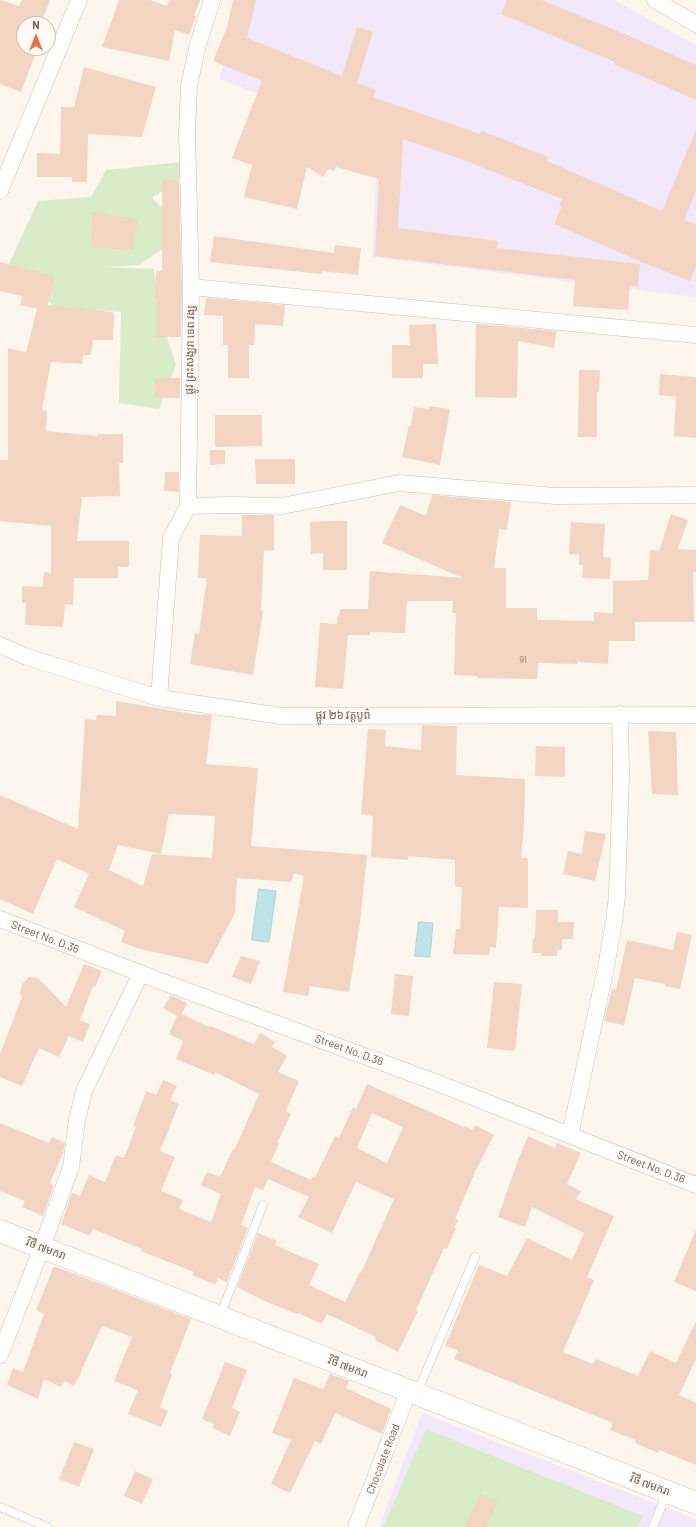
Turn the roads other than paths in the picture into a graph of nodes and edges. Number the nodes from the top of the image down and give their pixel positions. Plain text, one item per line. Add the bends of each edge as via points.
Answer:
1 (79, 0) edge
2 (212, 0) edge
3 (655, 0) edge
4 (696, 24) edge
5 (0, 191) edge
6 (191, 287) junction
7 (696, 335) edge
8 (696, 496) edge
9 (188, 506) junction
10 (0, 645) edge
11 (159, 698) junction
12 (620, 714) junction
13 (696, 715) edge
14 (0, 919) edge
15 (141, 973) junction
16 (570, 1135) junction
17 (696, 1185) edge
18 (263, 1205) dead end
19 (0, 1231) edge
20 (42, 1247) junction
21 (476, 1257) dead end
22 (220, 1316) junction
23 (0, 1355) edge
24 (413, 1392) junction
25 (667, 1492) junction
26 (696, 1503) edge
27 (0, 1507) edge
28 (47, 1527) edge
29 (356, 1527) edge
30 (653, 1527) edge

1 - 5 street
2 - 6 street, ផ្លូវ ព្រះសង្ឃរា ទេព វង្ស via 197,48 189,86 187,132
3 - 4 street
6 - 7 street
6 - 9 street, ផ្លូវ ព្រះសង្ឃរា ទេព វង្ស
8 - 9 street via 556,496 399,483 282,506
9 - 11 street, ផ្លូវ ព្រះសង្ឃរា ទេព វង្ស via 171,538
10 - 11 street, ផ្លូវ ២៦ វត្តបូព៌ via 27,657
11 - 12 street, ផ្លូវ ២៦ វត្តបូព៌ via 281,716
12 - 13 street, ផ្លូវ ២៦ វត្តបូព៌
12 - 16 street via 621,782 614,922
14 - 15 street, Street No. D.36
15 - 16 street, Street No. D.36
15 - 20 street via 84,1092 77,1120 71,1168
16 - 17 street, Street No. D.36
18 - 22 lane
19 - 20 main road, វិថី ៧មករា
20 - 22 main road, វិថី ៧មករា
20 - 23 street
21 - 24 lane
22 - 24 main road, វិថី ៧មករា
24 - 25 main road, វិថី ៧មករា
24 - 29 street, Chocolate Road
25 - 26 main road, វិថី ៧មករា
25 - 30 lane
27 - 28 lane

